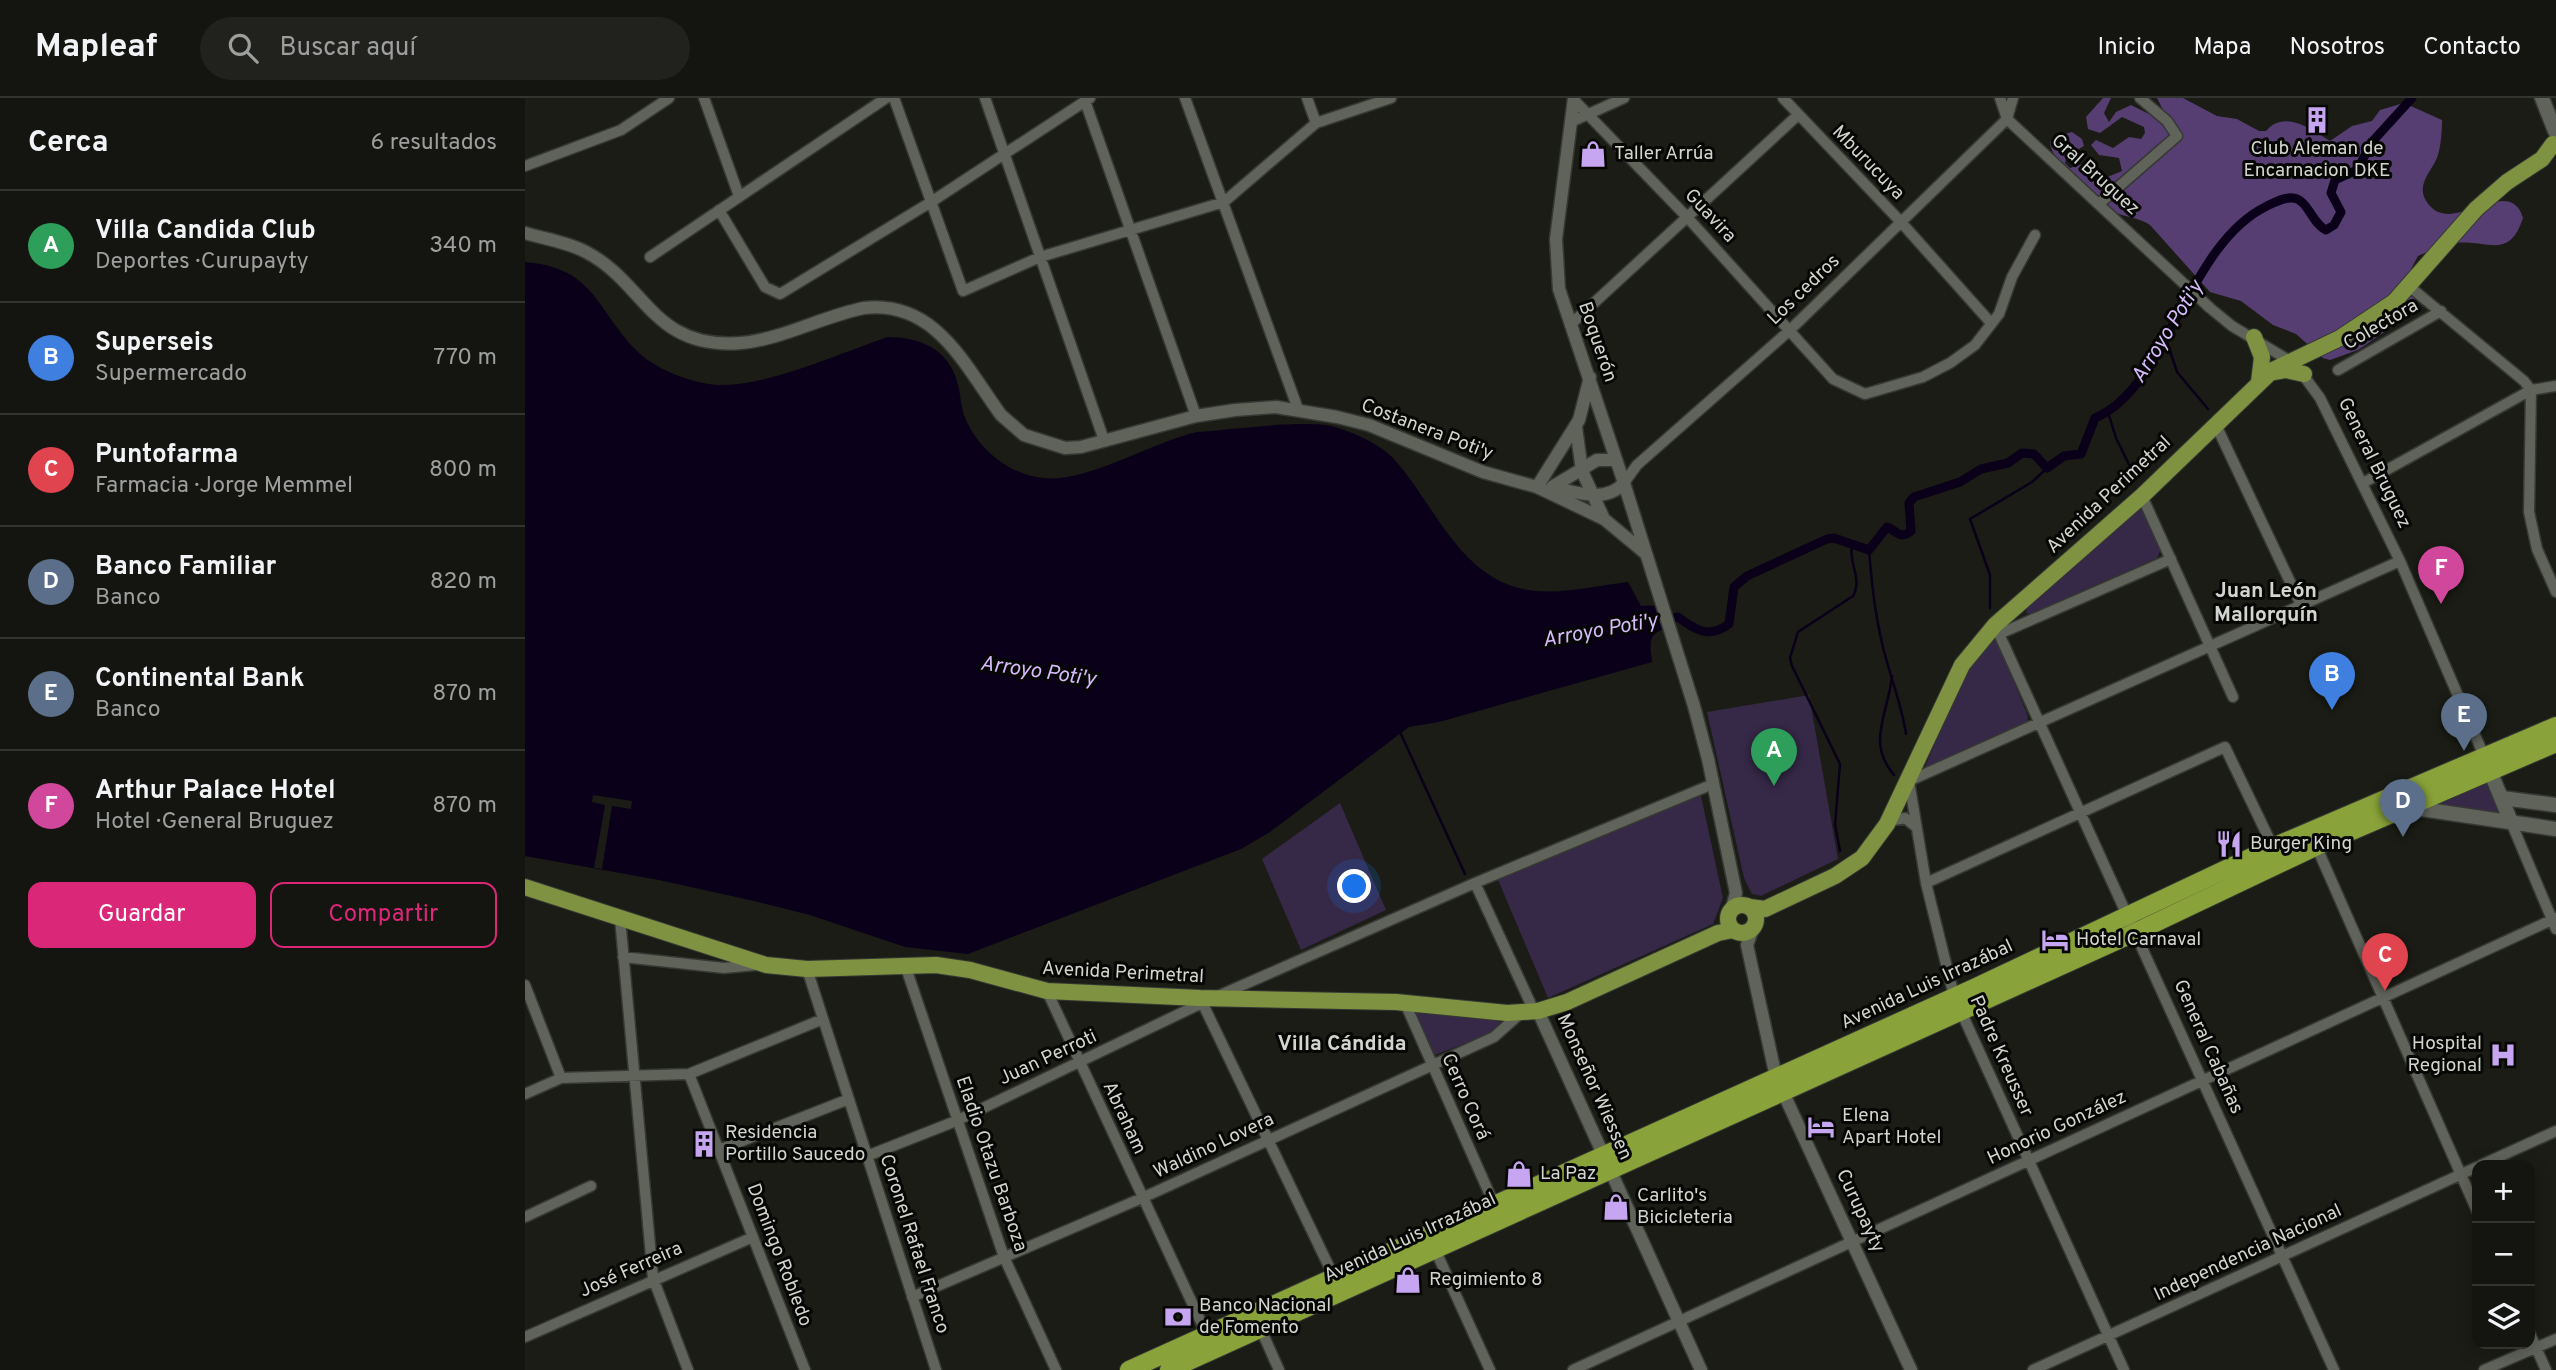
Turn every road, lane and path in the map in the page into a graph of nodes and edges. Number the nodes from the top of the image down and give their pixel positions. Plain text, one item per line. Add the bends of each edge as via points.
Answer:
1 (669, 98) edge
2 (704, 98) edge
3 (886, 98) edge
4 (894, 98) edge
5 (985, 98) edge
6 (1185, 98) edge
7 (1307, 98) edge
8 (1391, 98) edge
9 (1624, 98) edge
10 (1783, 98) edge
11 (2000, 98) edge
12 (2013, 98) edge
13 (2140, 98) edge
14 (2542, 98) edge
15 (2553, 98) edge
16 (1574, 99) edge
17 (1088, 100) edge
18 (2556, 103) edge
19 (1590, 114) junction
20 (1798, 115) junction
21 (2007, 119) junction
22 (1571, 122) junction
23 (1316, 123) junction
24 (2553, 145) edge
25 (1004, 153) junction
26 (525, 166) edge
27 (739, 196) junction
28 (931, 202) junction
29 (1224, 202) junction
30 (2101, 203) junction
31 (719, 210) junction
32 (1687, 217) junction
33 (1900, 221) junction
34 (1132, 230) junction
35 (525, 233) edge
36 (2035, 235) dead end
37 (650, 257) dead end
38 (1040, 257) junction
39 (2159, 257) joint
40 (2410, 287) junction
41 (2441, 311) junction
42 (1991, 323) junction
43 (1570, 325) junction
44 (1790, 330) junction
45 (2254, 337) junction
46 (2318, 349) junction
47 (2290, 360) junction
48 (2338, 370) dead end
49 (2306, 376) junction
50 (1590, 377) junction
51 (2262, 379) junction
52 (2556, 386) edge
53 (2531, 390) junction
54 (1298, 409) junction
55 (1196, 416) junction
56 (2215, 422) junction
57 (1576, 427) junction
58 (1104, 440) junction
59 (1616, 460) junction
60 (1582, 471) junction
61 (2363, 482) junction
62 (1624, 483) junction
63 (1537, 487) junction
64 (1552, 487) junction
65 (1591, 494) junction
66 (2142, 496) junction
67 (1604, 519) junction
68 (1645, 553) junction
69 (2171, 559) junction
70 (2400, 561) junction
71 (2556, 592) edge
72 (2301, 605) junction
73 (1997, 630) junction
74 (1674, 645) joint
75 (2210, 646) junction
76 (2233, 697) dead end
77 (2040, 724) junction
78 (2556, 726) edge
79 (2556, 743) edge
80 (2487, 763) junction
81 (1909, 780) junction
82 (1713, 783) junction
83 (2502, 798) junction
84 (2556, 805) edge
85 (2407, 807) junction
86 (2081, 813) junction
87 (1889, 821) junction
88 (2511, 822) junction
89 (1916, 827) junction
90 (2556, 829) edge
91 (2313, 839) junction
92 (2273, 847) junction
93 (1475, 883) junction
94 (1926, 883) junction
95 (525, 887) edge
96 (2128, 915) junction
97 (1738, 916) junction
98 (620, 918) junction
99 (2555, 922) edge
100 (1754, 925) joint
101 (2136, 932) junction
102 (1747, 945) junction
103 (623, 957) junction
104 (766, 965) junction
105 (905, 965) junction
106 (807, 969) junction
107 (525, 985) edge
108 (1047, 991) junction
109 (2383, 997) junction
110 (1205, 1000) junction
111 (1405, 1003) junction
112 (1957, 1004) junction
113 (1531, 1011) junction
114 (823, 1019) junction
115 (1079, 1063) junction
116 (1432, 1065) junction
117 (689, 1074) junction
118 (633, 1077) junction
119 (561, 1078) junction
120 (2203, 1080) junction
121 (1780, 1084) junction
122 (525, 1094) edge
123 (849, 1099) junction
124 (956, 1121) junction
125 (2556, 1131) edge
126 (1267, 1140) junction
127 (719, 1150) junction
128 (867, 1156) junction
129 (2028, 1160) junction
130 (2492, 1160) edge
131 (1607, 1162) junction
132 (2472, 1169) edge
133 (2461, 1174) junction
134 (591, 1186) dead end
135 (1142, 1198) junction
136 (2472, 1199) edge
137 (1494, 1204) junction
138 (525, 1217) edge
139 (753, 1237) junction
140 (1852, 1241) junction
141 (1431, 1242) junction
142 (2283, 1256) junction
143 (1004, 1257) junction
144 (1334, 1277) junction
145 (653, 1279) junction
146 (912, 1297) junction
147 (1257, 1321) junction
148 (1679, 1321) junction
149 (1207, 1335) junction
150 (2108, 1336) junction
151 (525, 1337) edge
152 (2556, 1339) edge
153 (2535, 1347) joint
154 (2531, 1349) edge
155 (804, 1368) edge
156 (688, 1370) edge
157 (792, 1370) edge
158 (936, 1370) edge
159 (1056, 1370) edge
160 (1129, 1370) edge
161 (1169, 1370) edge
162 (1279, 1370) edge
163 (1490, 1370) edge
164 (1573, 1370) edge
165 (1701, 1370) edge
166 (1911, 1370) edge
167 (2033, 1370) edge
168 (2124, 1370) edge
169 (2334, 1370) edge
170 (2484, 1370) edge
171 (2546, 1370) edge

1 - 26 street via 621,130
2 - 27 street
3 - 27 street
4 - 28 street
5 - 25 street
6 - 29 street
7 - 23 street
8 - 23 street
9 - 19 street
10 - 20 street, Mburucuya
11 - 21 street
12 - 21 street
13 - 30 street via 2177,136
14 - 24 main road
15 - 18 main road
16 - 19 street, Guavira
16 - 22 street, Boquerón
17 - 25 street
17 - 34 street
19 - 22 street
19 - 32 street, Guavira
20 - 32 street
20 - 33 street, Mburucuya
21 - 30 street, Gral Bruguez
21 - 33 street, Los cedros
22 - 43 street, Boquerón via 1556,239 1559,289
23 - 29 street
24 - 40 main road, Avenida Perimetral via 2485,200
25 - 28 street
25 - 38 street
27 - 31 street
28 - 31 street via 780,294 765,287
28 - 38 street via 963,291
29 - 34 street
29 - 54 street
30 - 39 street, Gral Bruguez
31 - 37 street
32 - 43 street
32 - 44 street, Guavira
33 - 42 street, Mburucuya
33 - 44 street, Los cedros
34 - 38 street
34 - 55 street
35 - 58 street, Costanera Poti'y via 586,252 610,269 654,316 680,332 714,343 758,340 864,308 878,306 906,313 944,334 1001,415 1024,435 1065,448
36 - 42 street, Guavira
38 - 58 street
39 - 45 street, General Bruguez via 2210,308
40 - 41 street
40 - 46 main road, Avenida Perimetral via 2364,324
41 - 48 street, Colectora
41 - 53 street
42 - 44 street, Guavira via 1975,345 1950,363 1923,377 1865,394 1833,379
43 - 50 street, Boquerón
44 - 62 street, Los cedros via 1637,465
45 - 47 street, General Bruguez
45 - 51 main road via 2262,357
46 - 47 main road, Avenida Perimetral
46 - 49 main road
47 - 49 street, General Bruguez
47 - 51 main road, Avenida Perimetral
49 - 51 main road via 2286,370
49 - 61 street, General Bruguez
50 - 57 street
50 - 59 street, Boquerón
51 - 56 main road, Avenida Perimetral
52 - 53 street
53 - 61 street
53 - 71 street via 2529,512 2537,549
54 - 55 street, Costanera Poti'y via 1276,407
54 - 63 street, Costanera Poti'y via 1369,425 1483,472
55 - 58 street, Costanera Poti'y
56 - 66 main road, Avenida Perimetral
56 - 72 street
57 - 60 street
57 - 63 street
59 - 60 street via 1597,460
59 - 62 street, Boquerón
60 - 64 street
60 - 65 street
61 - 70 street, General Bruguez
62 - 65 street via 1609,495
62 - 68 street, Boquerón
63 - 64 street
63 - 67 street, Costanera Poti'y
64 - 65 street
65 - 67 street
66 - 69 street
66 - 73 main road, Avenida Perimetral
67 - 68 street
68 - 74 street, Boquerón
69 - 73 street
69 - 75 street
70 - 72 street
70 - 80 street, General Bruguez
72 - 75 street
73 - 77 street, General Cabañas
73 - 81 main road, Avenida Perimetral via 1962,665
74 - 82 street, Curupayty
75 - 76 street
75 - 77 street
77 - 81 street
77 - 86 street, General Cabañas
78 - 80 highway, Avenida Luis Irrazábal
79 - 80 highway, Avenida Luis Irrazábal
80 - 83 main road, General Bruguez
80 - 85 highway, Avenida Luis Irrazábal
80 - 91 highway, Avenida Luis Irrazábal
81 - 87 main road, Avenida Perimetral
81 - 89 street, Padre Kreusser
82 - 93 street, Juan Perroti
82 - 97 street, Curupayty
83 - 84 main road
83 - 88 main road, General Bruguez
85 - 88 main road
85 - 91 highway, Avenida Luis Irrazábal
86 - 92 street via 2225,747
86 - 94 street
86 - 96 street, General Cabañas
87 - 89 street via 1905,818
87 - 97 main road, Avenida Perimetral via 1870,849 1850,867
88 - 90 main road
88 - 99 street
89 - 94 street, Padre Kreusser
91 - 92 highway, Avenida Luis Irrazábal
91 - 101 highway, Avenida Luis Irrazábal
91 - 109 street
92 - 96 highway, Avenida Luis Irrazábal
93 - 110 street, Juan Perroti
93 - 113 street
94 - 112 street, Padre Kreusser
95 - 98 main road, Avenida Perimetral
96 - 101 street, General Cabañas
96 - 112 highway, Avenida Luis Irrazábal
97 - 100 main road, Avenida Perimetral
97 - 102 street, Curupayty
97 - 113 main road, Avenida Perimetral via 1567,1002
98 - 103 street
98 - 104 main road, Avenida Perimetral
99 - 109 street, Honorio González
100 - 102 street
101 - 112 highway, Avenida Luis Irrazábal
101 - 120 street, General Cabañas
102 - 121 street, Curupayty
103 - 104 street via 724,968
103 - 118 street
104 - 106 main road, Avenida Perimetral
105 - 106 main road, Avenida Perimetral
105 - 108 main road, Avenida Perimetral via 959,967
105 - 124 street, Eladio Otazu Barboza
106 - 114 street, Coronel Rafael Franco
107 - 119 street
108 - 110 main road, Avenida Perimetral
108 - 115 street, Abraham
109 - 120 street, Honorio González
109 - 133 street
110 - 111 main road, Avenida Perimetral
110 - 115 street, Juan Perroti
110 - 126 street
111 - 113 main road, Avenida Perimetral via 1475,1012
111 - 116 street, Cerro Corá
112 - 121 highway, Avenida Luis Irrazábal
112 - 129 street, Padre Kreusser
113 - 116 street, Waldino Lovera via 1494,1037
113 - 131 street, Monseñor Wiessen
114 - 117 street
114 - 123 street, Coronel Rafael Franco
115 - 124 street, Juan Perroti
115 - 135 street, Abraham
116 - 126 street, Waldino Lovera
116 - 137 street, Cerro Corá
117 - 118 street
117 - 127 street, Domingo Robledo
118 - 119 street
118 - 145 street
119 - 122 street
120 - 129 street, Honorio González
120 - 142 street, General Cabañas
121 - 131 highway, Avenida Luis Irrazábal
121 - 140 street, Curupayty
123 - 127 street
123 - 128 street, Coronel Rafael Franco
124 - 128 street, Juan Perroti
124 - 143 street, Eladio Otazu Barboza
125 - 130 street, Independencia Nacional
126 - 135 street, Waldino Lovera
126 - 144 street
127 - 139 street, Domingo Robledo
128 - 146 street, Coronel Rafael Franco
129 - 140 street, Honorio González
129 - 150 street, Padre Kreusser
131 - 137 highway
131 - 141 highway, Avenida Luis Irrazábal
131 - 148 street, Monseñor Wiessen
132 - 133 street, Independencia Nacional
133 - 136 street
133 - 142 street, Independencia Nacional
134 - 138 street
135 - 143 street, Waldino Lovera
135 - 149 street, Abraham
137 - 141 highway
139 - 145 street, José Ferreira
139 - 155 street, Domingo Robledo
140 - 148 street, Honorio González
140 - 166 street, Curupayty
141 - 144 highway
141 - 147 highway, Avenida Luis Irrazábal
141 - 163 street
142 - 150 street, Independencia Nacional
142 - 169 street, General Cabañas
143 - 146 street, Waldino Lovera
143 - 159 street, Eladio Otazu Barboza
144 - 147 highway
145 - 151 street, José Ferreira
145 - 156 street
146 - 158 street, Coronel Rafael Franco
147 - 149 highway
147 - 161 highway, Avenida Luis Irrazábal
147 - 162 street
148 - 164 street, Honorio González
148 - 165 street, Monseñor Wiessen
149 - 160 highway
150 - 167 street, Independencia Nacional
150 - 168 street, Padre Kreusser
152 - 153 street
153 - 171 street
154 - 170 street
155 - 157 street

